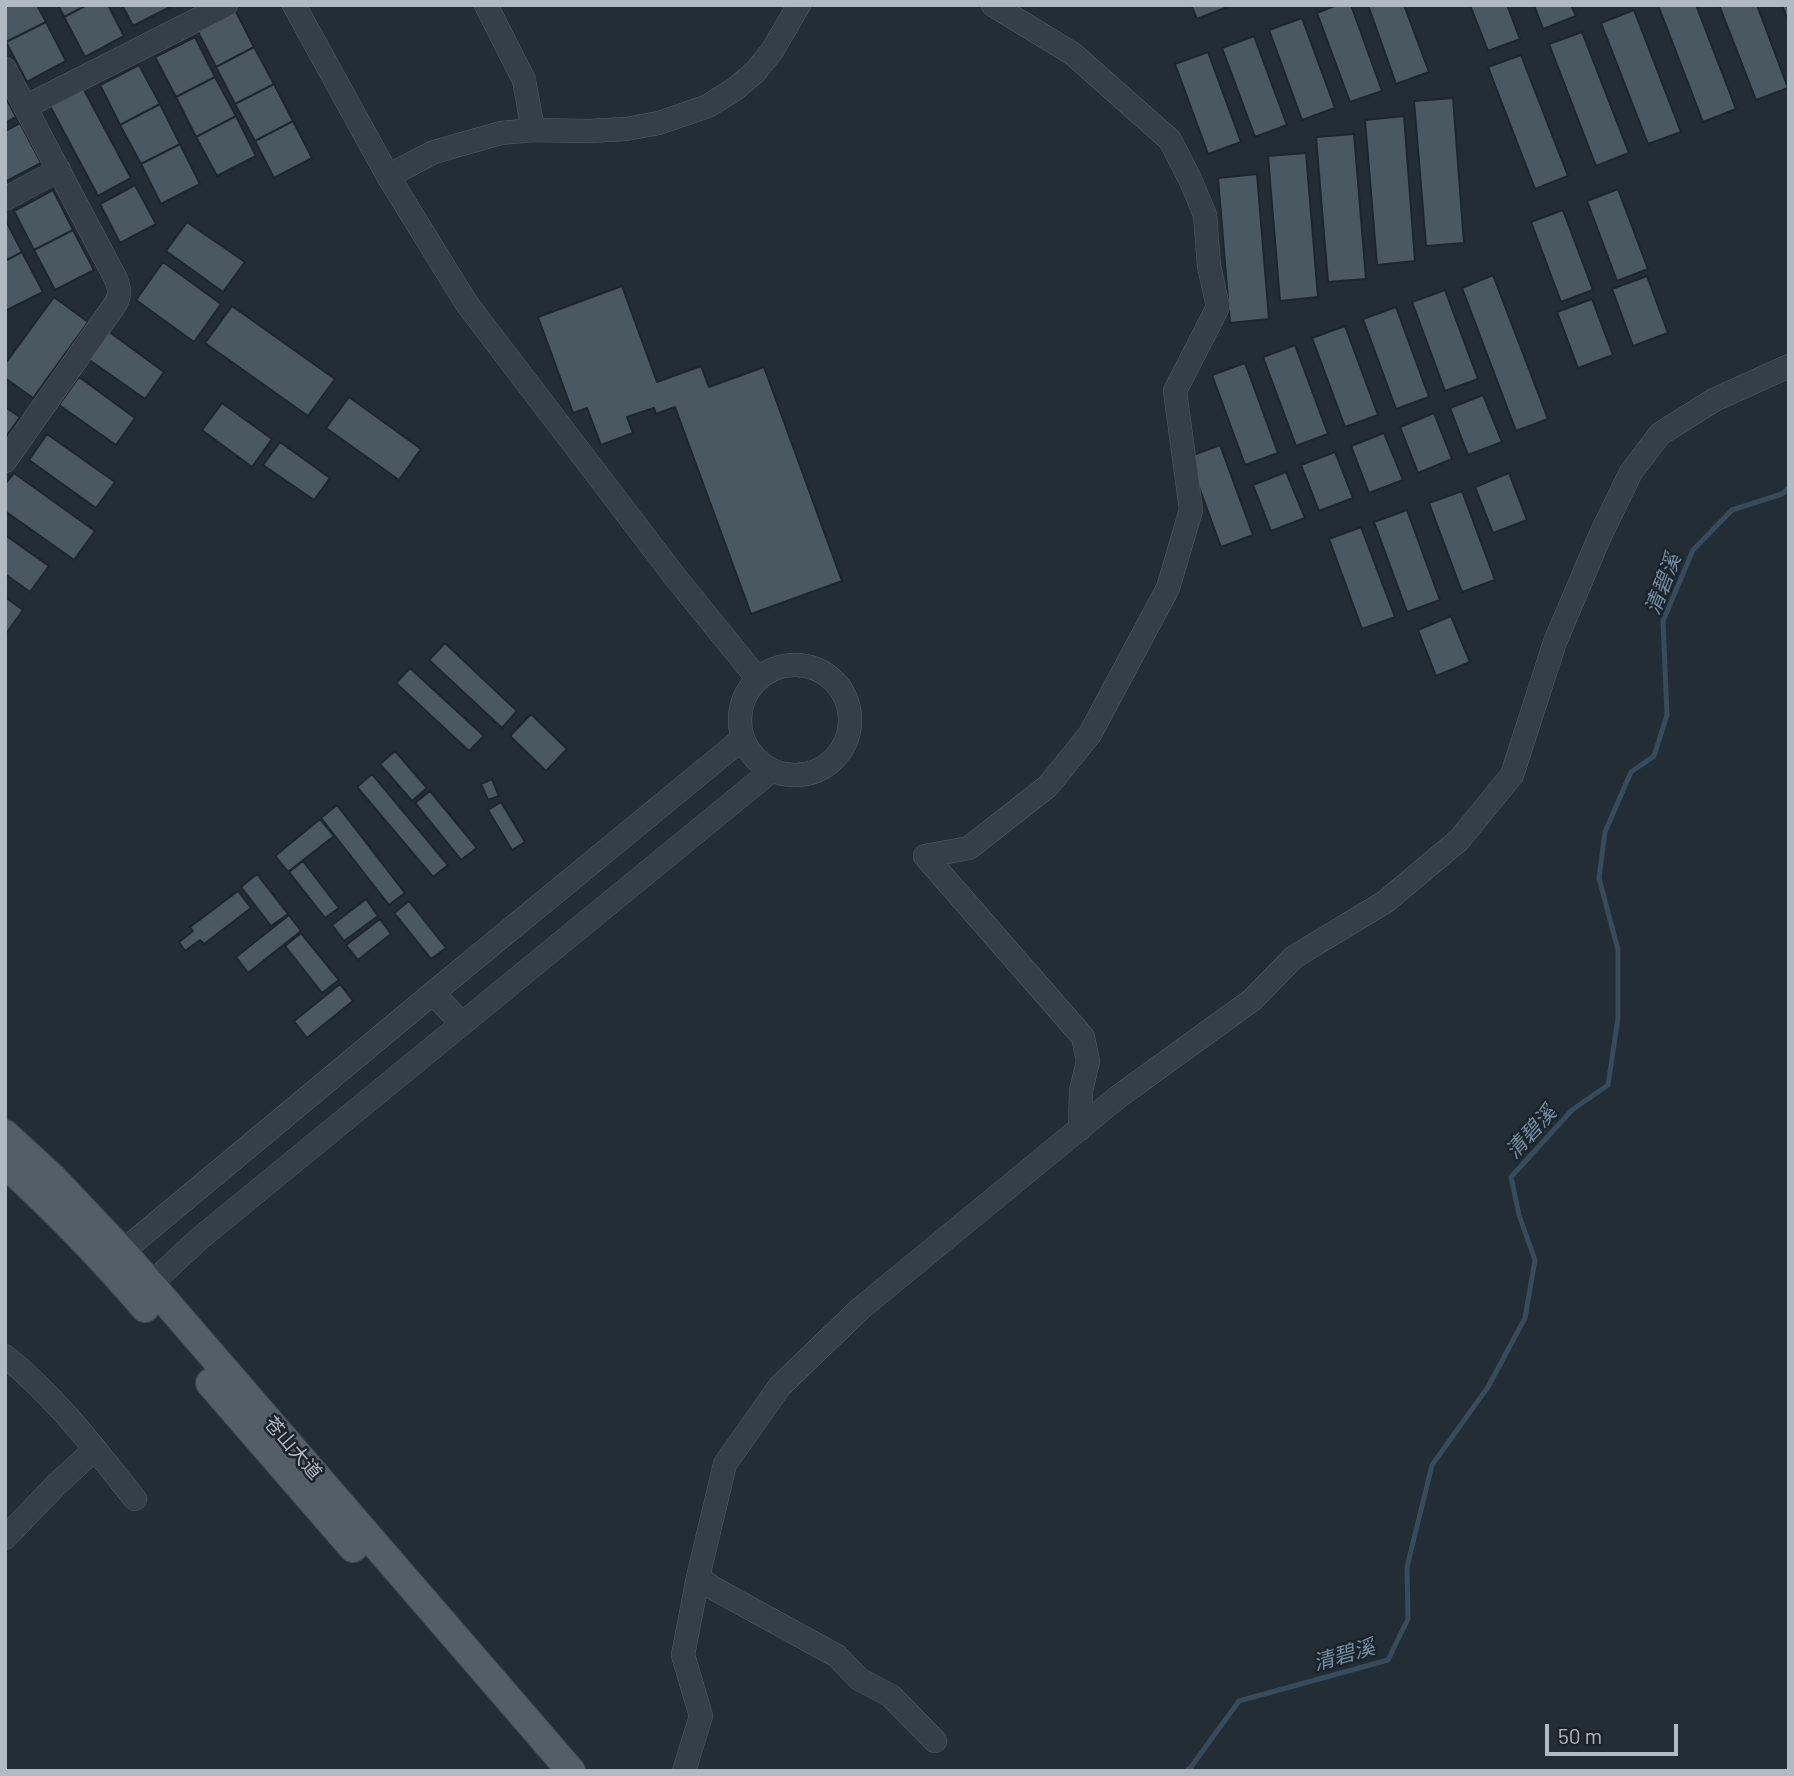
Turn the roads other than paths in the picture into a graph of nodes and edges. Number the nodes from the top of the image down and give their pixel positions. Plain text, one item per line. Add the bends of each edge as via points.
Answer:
1 (226, 5) edge
2 (295, 5) edge
3 (486, 5) edge
4 (799, 5) edge
5 (993, 5) edge
6 (5, 69) edge
7 (25, 107) junction
8 (533, 130) junction
9 (59, 170) junction
10 (388, 176) junction
11 (5, 199) edge
12 (1789, 366) edge
13 (5, 461) edge
14 (758, 679) junction
15 (742, 739) junction
16 (771, 771) junction
17 (433, 993) junction
18 (461, 1024) junction
19 (1080, 1129) junction
20 (5, 1134) edge
21 (5, 1164) edge
22 (114, 1258) junction
23 (143, 1291) junction
24 (5, 1356) edge
25 (277, 1445) junction
26 (94, 1449) junction
27 (135, 1499) dead end
28 (5, 1538) edge
29 (698, 1577) junction
30 (935, 1741) dead end
31 (545, 1771) edge
32 (570, 1771) edge
33 (684, 1771) edge

1 - 7 street
2 - 10 street
3 - 8 street via 524,80
4 - 8 street via 755,72 708,106 626,129
5 - 19 street via 1073,54 1170,140 1205,215 1218,307 1175,391 1191,510 1168,588 1090,734 1048,786 969,848 925,856 1083,1037 1088,1061
6 - 7 street
7 - 9 street
8 - 10 street via 501,133 434,152
9 - 11 street
9 - 13 street via 116,279 120,298
10 - 14 street via 467,304
12 - 19 street via 1714,400 1660,434 1631,472 1555,642 1512,775 1458,840 1385,902 1294,957 1252,1000
14 - 15 street via 745,696 739,717
14 - 16 street via 778,667 812,668 841,688 850,709 843,749 829,764 811,774 790,776
15 - 16 street via 753,758
15 - 17 street
16 - 18 street
17 - 18 street
17 - 22 street
18 - 23 street
19 - 29 street via 860,1309 780,1386 725,1464
20 - 22 main road, 苍山大道 via 53,1178
21 - 22 main road, 苍山大道
22 - 23 main road, 苍山大道
23 - 25 main road, 苍山大道
24 - 26 street via 30,1376
25 - 31 main road, 苍山大道
25 - 32 main road, 苍山大道
26 - 27 street
26 - 28 street
29 - 30 street via 836,1656 859,1679 891,1696
29 - 33 street via 683,1655 701,1716

